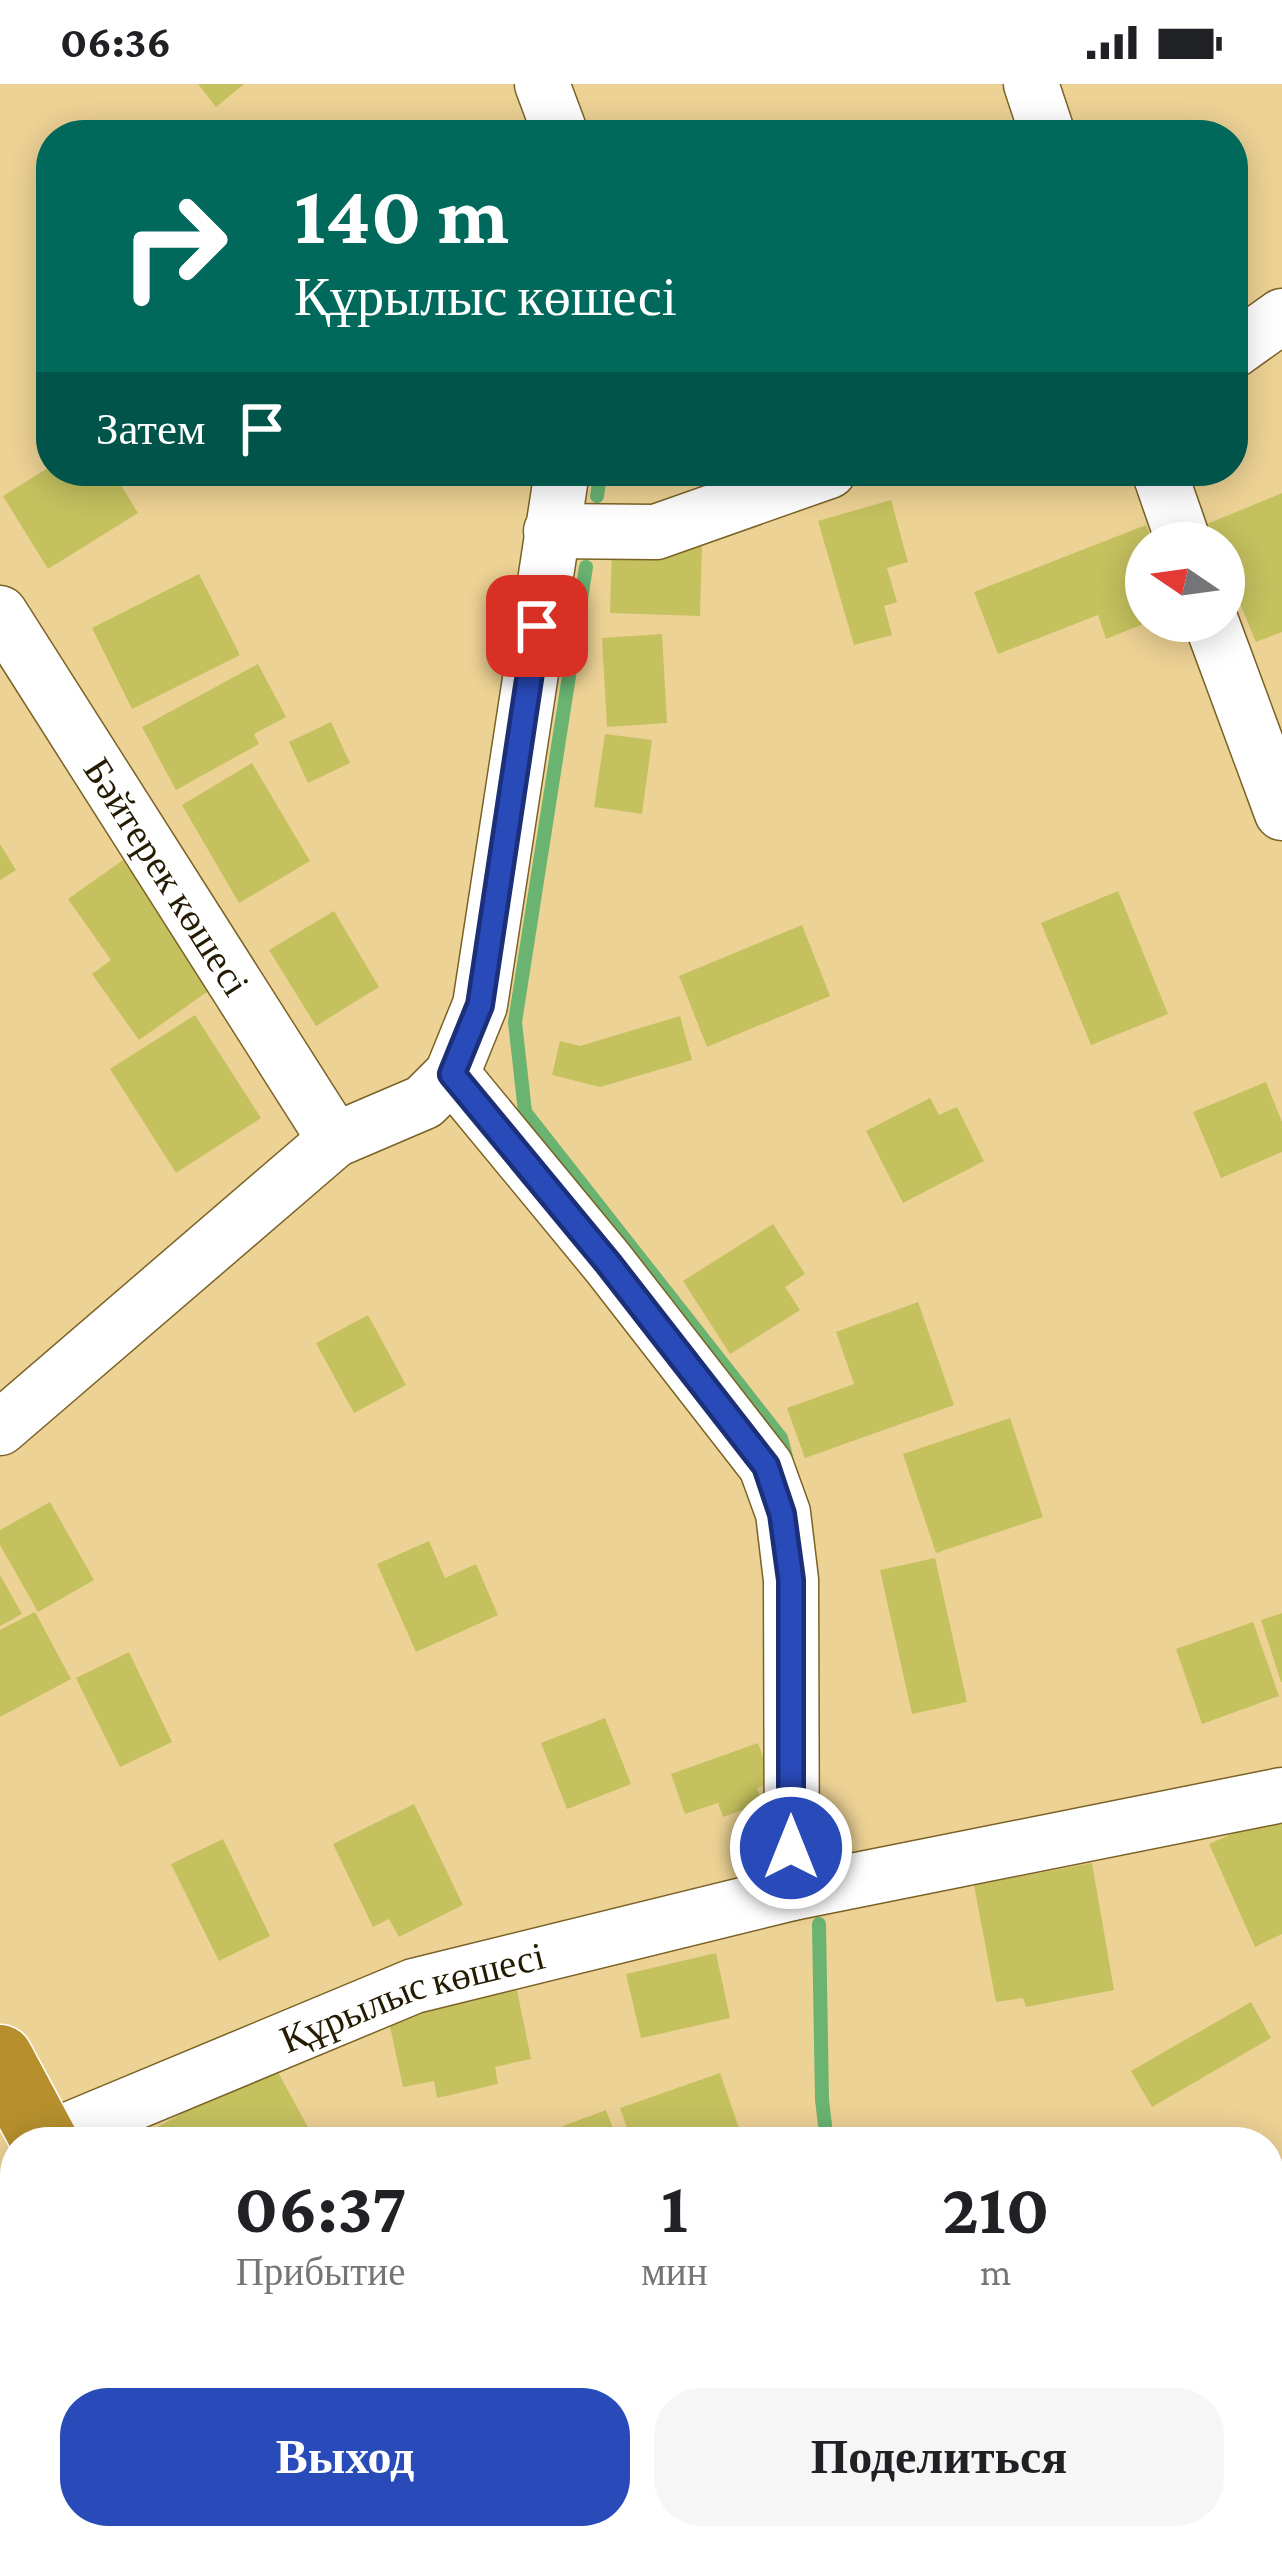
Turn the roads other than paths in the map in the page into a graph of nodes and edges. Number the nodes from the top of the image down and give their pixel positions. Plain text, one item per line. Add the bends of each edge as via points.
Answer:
1 (542, 84) edge
2 (1031, 84) edge
3 (555, 120) edge
4 (1043, 120) edge
5 (1282, 316) edge
6 (1248, 340) edge
7 (559, 486) edge
8 (786, 486) edge
9 (1165, 486) edge
10 (1177, 522) edge
11 (551, 532) junction
12 (0, 613) edge
13 (1219, 642) edge
14 (1282, 813) edge
15 (452, 1074) junction
16 (335, 1140) junction
17 (0, 1427) edge
18 (1282, 1796) edge
19 (791, 1893) junction
20 (0, 2058) edge
21 (37, 2127) edge
22 (77, 2127) edge

1 - 3 street
2 - 4 street
5 - 6 street
7 - 11 street
8 - 11 street via 656,532
9 - 10 street
11 - 15 street via 480,1005
12 - 16 street, Бәйтерек көшесі
13 - 14 street
15 - 16 street via 424,1102
15 - 19 street via 766,1466 791,1580
16 - 17 street
18 - 19 street, Құрылыс көшесі
19 - 22 street, Құрылыс көшесі via 414,1986
20 - 21 highway

